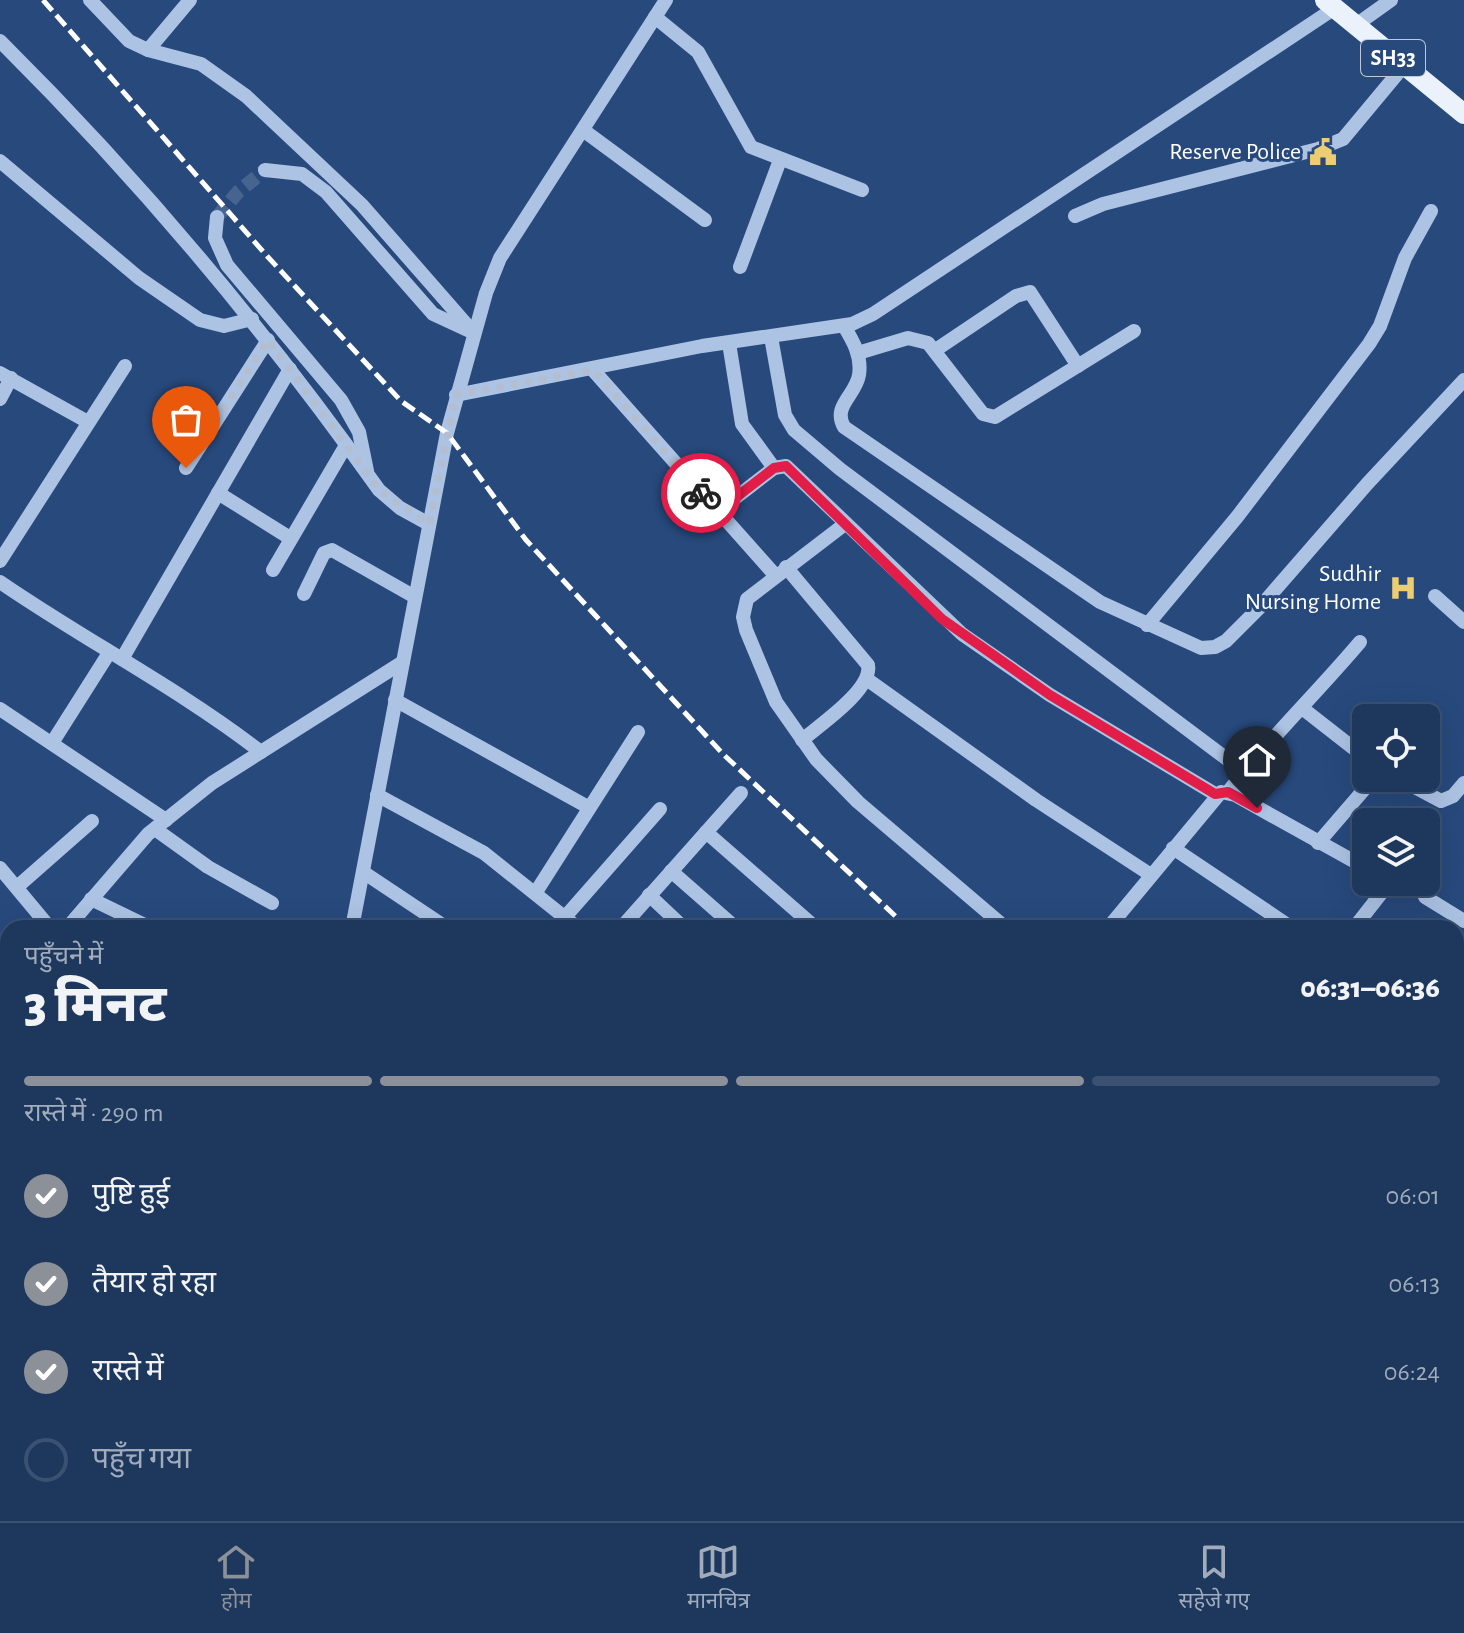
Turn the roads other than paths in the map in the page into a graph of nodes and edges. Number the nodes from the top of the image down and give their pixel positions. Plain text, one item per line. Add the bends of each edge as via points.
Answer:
1 (90, 0) edge
2 (190, 0) edge
3 (666, 0) edge
4 (1391, 0) edge
5 (1330, 4) edge
6 (655, 17) junction
7 (1356, 25) junction
8 (0, 41) edge
9 (148, 50) junction
10 (1403, 67) junction
11 (1464, 114) edge
12 (583, 130) junction
13 (780, 160) junction
14 (0, 161) edge
15 (265, 170) dead end
16 (862, 190) dead end
17 (1431, 211) dead end
18 (1075, 216) dead end
19 (217, 217) dead end
20 (705, 220) dead end
21 (740, 267) dead end
22 (252, 319) junction
23 (844, 326) junction
24 (1134, 331) dead end
25 (474, 333) junction
26 (771, 337) junction
27 (268, 340) junction
28 (729, 343) junction
29 (937, 349) junction
30 (858, 353) junction
31 (125, 366) dead end
32 (1078, 366) junction
33 (290, 369) junction
34 (593, 370) junction
35 (5, 376) edge
36 (1464, 380) edge
37 (456, 395) junction
38 (0, 399) edge
39 (88, 422) junction
40 (345, 447) junction
41 (186, 468) dead end
42 (774, 468) junction
43 (368, 475) junction
44 (218, 493) junction
45 (717, 512) junction
46 (429, 524) junction
47 (845, 524) junction
48 (290, 538) junction
49 (0, 561) edge
50 (273, 570) dead end
51 (781, 571) junction
52 (0, 582) edge
53 (304, 594) dead end
54 (1435, 596) dead end
55 (415, 597) junction
56 (1464, 622) edge
57 (1147, 625) junction
58 (1360, 642) dead end
59 (115, 656) junction
60 (403, 662) junction
61 (868, 680) junction
62 (395, 700) junction
63 (1302, 708) junction
64 (0, 709) edge
65 (638, 732) dead end
66 (802, 740) junction
67 (52, 743) junction
68 (1352, 747) edge
69 (261, 752) junction
70 (1243, 771) junction
71 (1464, 783) edge
72 (1362, 792) edge
73 (1424, 792) edge
74 (741, 793) dead end
75 (1221, 793) junction
76 (377, 795) junction
77 (588, 807) junction
78 (660, 809) dead end
79 (92, 821) dead end
80 (160, 824) junction
81 (706, 832) junction
82 (1318, 843) junction
83 (1173, 848) junction
84 (1352, 861) edge
85 (0, 868) edge
86 (671, 871) junction
87 (363, 872) junction
88 (1151, 875) junction
89 (17, 887) junction
90 (536, 892) junction
91 (649, 895) junction
92 (1379, 896) edge
93 (1425, 897) dead end
94 (91, 899) junction
95 (272, 903) dead end
96 (565, 917) junction
97 (44, 920) edge
98 (74, 920) edge
99 (134, 920) edge
100 (354, 920) edge
101 (435, 920) edge
102 (569, 920) edge
103 (628, 920) edge
104 (676, 920) edge
105 (727, 920) edge
106 (807, 920) edge
107 (997, 920) edge
108 (1114, 920) edge
109 (1280, 920) edge
110 (1360, 920) edge
111 (1462, 920) edge

1 - 9 street via 129,41
2 - 9 street
3 - 6 street
4 - 7 street
5 - 7 main road, SH33
5 - 23 street via 873,314
6 - 12 street
6 - 13 street via 698,52 751,147
7 - 10 main road, SH33
8 - 22 street via 96,136
9 - 25 street via 201,64 246,96 362,205
10 - 11 main road, SH33
10 - 18 street via 1343,139
12 - 20 street
12 - 25 street via 500,258
13 - 16 street
13 - 21 street
14 - 22 street via 139,278 200,320 224,326
15 - 25 street via 302,174 326,192 433,314
17 - 57 street via 1369,344
19 - 43 street via 215,238 227,265 341,400 359,432
22 - 27 street
23 - 26 street
23 - 30 street
24 - 32 street
25 - 37 street
26 - 28 street
26 - 70 street via 785,415 794,430
27 - 33 street
27 - 41 street
28 - 34 street
28 - 42 street via 742,424
29 - 30 street via 908,338
29 - 32 street via 983,414 995,417
29 - 32 street via 1030,292
30 - 57 street via 859,378 840,410 844,427 1100,602
31 - 39 street
33 - 40 street
33 - 44 street
34 - 37 street
34 - 45 street
35 - 38 street
35 - 39 street
36 - 57 street via 1226,641 1201,648
37 - 46 street
39 - 49 street
40 - 43 street
40 - 48 street
42 - 45 street
42 - 47 street via 792,470
43 - 46 street via 400,508
44 - 48 street
44 - 59 street
45 - 51 street
46 - 55 street
47 - 51 street
47 - 75 street via 962,634 1050,695
48 - 50 street
51 - 61 street via 868,665
51 - 66 street via 747,599 743,617 776,702
52 - 59 street
53 - 55 street via 324,553 332,550
54 - 56 street
55 - 60 street
58 - 63 street
59 - 67 street
59 - 69 street via 179,692
60 - 62 street
60 - 69 street
61 - 66 street
61 - 88 street
62 - 76 street
62 - 77 street
63 - 68 street
63 - 70 street
64 - 67 street
65 - 77 street
66 - 107 street via 858,802
67 - 80 street
69 - 80 street
70 - 75 street
71 - 73 street via 1441,801
72 - 82 street
74 - 81 street
75 - 82 street
75 - 83 street
76 - 87 street
76 - 90 street via 484,853
77 - 90 street
78 - 96 street
79 - 89 street
80 - 94 street
80 - 95 street via 208,867
81 - 86 street
81 - 106 street
82 - 84 street
83 - 88 street
83 - 109 street
85 - 89 street
86 - 91 street
86 - 105 street
87 - 100 street
87 - 101 street
88 - 108 street
89 - 97 street
90 - 96 street
91 - 103 street
91 - 104 street
92 - 110 street
93 - 111 street
94 - 98 street
94 - 99 street
96 - 102 street

